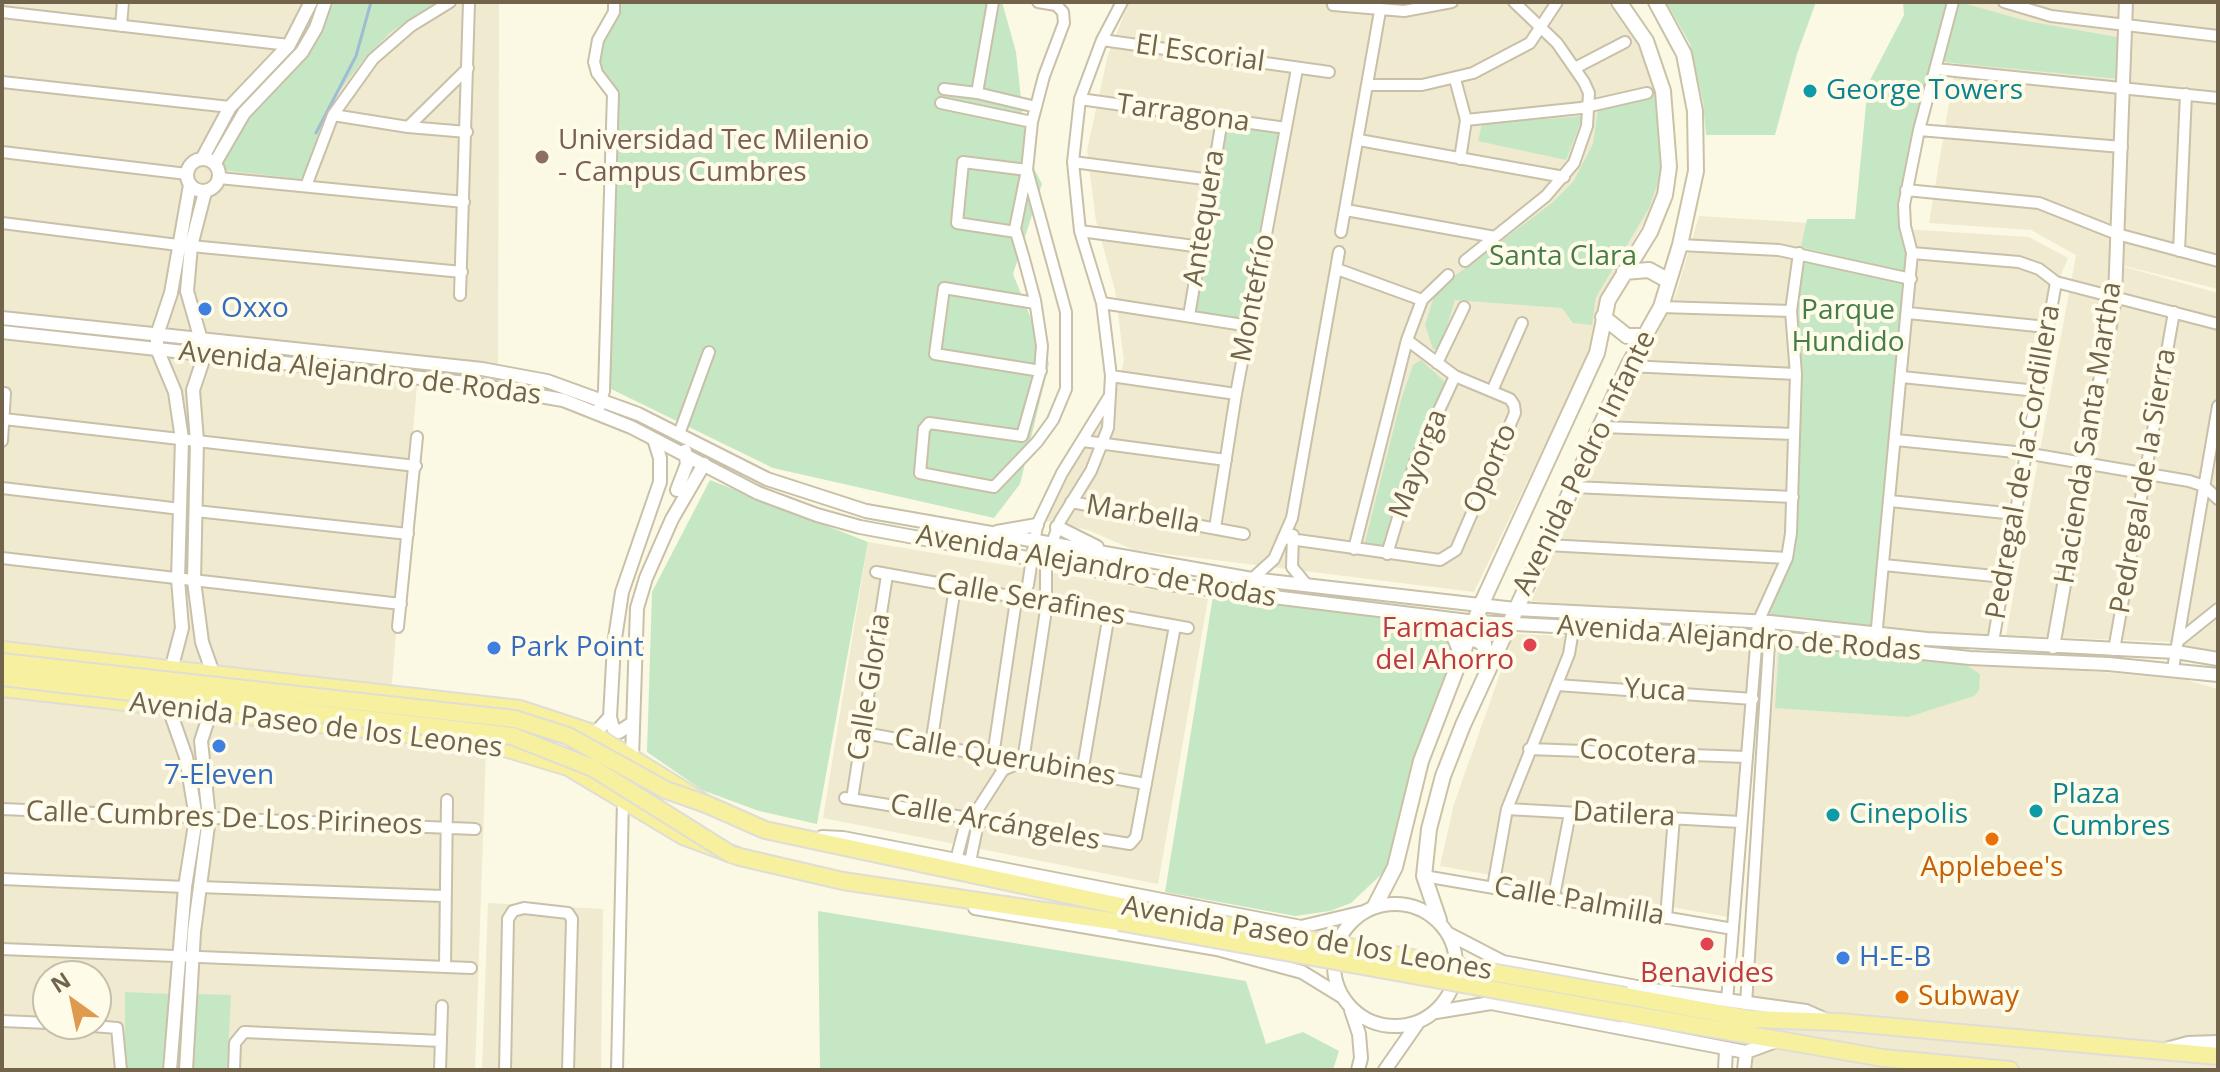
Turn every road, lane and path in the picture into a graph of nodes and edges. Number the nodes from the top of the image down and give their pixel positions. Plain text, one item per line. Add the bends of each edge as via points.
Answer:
1 (123, 2) edge
2 (311, 2) edge
3 (325, 2) edge
4 (450, 2) edge
5 (469, 2) edge
6 (614, 2) edge
7 (993, 2) edge
8 (1038, 2) edge
9 (1122, 2) edge
10 (1452, 2) edge
11 (1514, 2) edge
12 (1557, 2) edge
13 (1619, 2) edge
14 (1656, 2) edge
15 (1953, 2) edge
16 (2004, 2) edge
17 (2126, 2) edge
18 (1333, 5) dead end
19 (1380, 11) junction
20 (2, 12) edge
21 (121, 26) junction
22 (1540, 26) junction
23 (2125, 26) junction
24 (2218, 36) edge
25 (1102, 40) junction
26 (1625, 42) dead end
27 (289, 45) junction
28 (468, 68) junction
29 (1575, 68) junction
30 (1297, 69) junction
31 (1936, 69) junction
32 (1329, 72) dead end
33 (1455, 79) junction
34 (2, 82) edge
35 (1369, 85) junction
36 (2124, 87) junction
37 (944, 89) dead end
38 (977, 93) junction
39 (1647, 93) dead end
40 (2186, 94) junction
41 (2218, 98) edge
42 (1080, 99) junction
43 (941, 103) dead end
44 (1589, 106) junction
45 (230, 107) junction
46 (1036, 107) junction
47 (333, 115) junction
48 (1222, 120) junction
49 (1466, 120) junction
50 (1032, 122) junction
51 (408, 127) junction
52 (1286, 128) junction
53 (1919, 130) junction
54 (467, 132) junction
55 (1359, 140) junction
56 (2122, 147) junction
57 (2, 152) edge
58 (1460, 159) junction
59 (208, 161) junction
60 (1073, 162) junction
61 (1027, 170) junction
62 (1564, 177) junction
63 (219, 178) junction
64 (188, 180) junction
65 (1212, 180) junction
66 (306, 186) junction
67 (1906, 190) junction
68 (205, 192) junction
69 (464, 202) junction
70 (1346, 210) junction
71 (2, 223) edge
72 (1080, 231) junction
73 (1016, 232) junction
74 (1341, 232) dead end
75 (2117, 234) junction
76 (1495, 237) junction
77 (185, 245) junction
78 (1680, 245) junction
79 (1202, 247) junction
80 (2179, 251) junction
81 (1339, 252) dead end
82 (1799, 253) junction
83 (1912, 253) junction
84 (1465, 261) dead end
85 (2218, 261) edge
86 (1337, 269) junction
87 (462, 272) junction
88 (1624, 272) junction
89 (1448, 275) dead end
90 (1911, 279) junction
91 (1669, 281) junction
92 (2056, 282) junction
93 (460, 295) dead end
94 (2115, 297) junction
95 (1422, 300) junction
96 (1035, 303) junction
97 (1102, 303) junction
98 (1464, 307) dead end
99 (1661, 307) junction
100 (1791, 311) junction
101 (2174, 312) junction
102 (1908, 313) junction
103 (1189, 316) junction
104 (1603, 317) junction
105 (2, 318) edge
106 (1522, 323) dead end
107 (2218, 324) edge
108 (1250, 326) junction
109 (2047, 327) junction
110 (2, 332) edge
111 (157, 335) junction
112 (1645, 336) junction
113 (202, 339) junction
114 (1407, 340) junction
115 (157, 349) junction
116 (709, 352) dead end
117 (205, 354) junction
118 (1437, 363) junction
119 (1628, 366) junction
120 (482, 369) junction
121 (1041, 371) junction
122 (1796, 374) junction
123 (1111, 376) junction
124 (1455, 376) junction
125 (1902, 377) junction
126 (466, 383) junction
127 (1492, 391) junction
128 (2037, 391) junction
129 (5, 393) dead end
130 (1110, 394) junction
131 (1236, 394) junction
132 (602, 398) junction
133 (2218, 406) edge
134 (598, 413) junction
135 (4, 419) junction
136 (1602, 427) junction
137 (679, 434) junction
138 (1794, 434) junction
139 (417, 437) dead end
140 (182, 439) junction
141 (654, 439) junction
142 (1896, 440) junction
143 (2, 441) edge
144 (197, 441) junction
145 (1083, 441) junction
146 (1103, 445) junction
147 (2025, 453) junction
148 (686, 455) junction
149 (1226, 460) junction
150 (2085, 463) junction
151 (704, 464) junction
152 (416, 466) junction
153 (2144, 474) junction
154 (660, 482) junction
155 (2204, 486) junction
156 (1574, 487) junction
157 (2, 488) edge
158 (677, 490) junction
159 (1793, 497) junction
160 (2218, 499) edge
161 (1890, 501) junction
162 (1071, 502) junction
163 (181, 509) junction
164 (196, 511) junction
165 (2015, 514) junction
166 (672, 519) junction
167 (1037, 525) junction
168 (1215, 528) junction
169 (408, 534) junction
170 (985, 534) junction
171 (1055, 534) junction
172 (1244, 534) dead end
173 (1288, 539) junction
174 (1035, 542) junction
175 (1547, 545) junction
176 (1354, 549) junction
177 (1387, 554) junction
178 (1123, 556) junction
179 (2, 558) edge
180 (1787, 558) junction
181 (1040, 559) junction
182 (1884, 565) junction
183 (882, 573) joint
184 (2004, 577) junction
185 (178, 579) junction
186 (1252, 579) junction
187 (194, 581) junction
188 (1306, 584) junction
189 (955, 587) junction
190 (1018, 600) junction
191 (1046, 603) junction
192 (401, 604) junction
193 (1481, 605) junction
194 (2218, 609) edge
195 (1109, 614) junction
196 (1512, 616) junction
197 (1428, 617) junction
198 (1575, 619) junction
199 (636, 621) junction
200 (1476, 622) junction
201 (1764, 622) junction
202 (1175, 626) junction
203 (398, 627) dead end
204 (1188, 628) dead end
205 (1876, 633) junction
206 (1756, 636) junction
207 (1770, 637) junction
208 (1471, 638) junction
209 (1993, 642) junction
210 (614, 645) junction
211 (2053, 647) junction
212 (2177, 647) junction
213 (1875, 649) junction
214 (2, 650) edge
215 (2114, 650) junction
216 (1463, 657) junction
217 (2218, 659) edge
218 (613, 660) junction
219 (2, 662) edge
220 (138, 664) junction
221 (172, 668) junction
222 (2173, 669) junction
223 (215, 673) junction
224 (2218, 675) edge
225 (2, 677) edge
226 (1484, 678) junction
227 (259, 679) junction
228 (633, 684) junction
229 (1557, 685) junction
230 (2, 688) edge
231 (1753, 699) junction
232 (127, 702) junction
233 (166, 705) junction
234 (211, 710) junction
235 (248, 714) junction
236 (610, 717) junction
237 (631, 724) junction
238 (590, 732) junction
239 (864, 733) junction
240 (931, 745) junction
241 (1529, 749) junction
242 (993, 756) junction
243 (1746, 757) junction
244 (632, 758) junction
245 (1023, 761) junction
246 (1003, 770) junction
247 (1082, 773) junction
248 (1146, 784) junction
249 (848, 798) joint
250 (623, 799) junction
251 (447, 800) dead end
252 (706, 804) junction
253 (2, 809) edge
254 (1507, 809) junction
255 (1570, 813) junction
256 (974, 817) junction
257 (1674, 817) junction
258 (202, 818) junction
259 (1740, 822) junction
260 (446, 828) junction
261 (475, 829) dead end
262 (788, 836) junction
263 (732, 855) junction
264 (956, 860) junction
265 (970, 862) junction
266 (1738, 873) junction
267 (1424, 876) junction
268 (2, 879) edge
269 (843, 881) junction
270 (185, 887) junction
271 (199, 887) junction
272 (1493, 887) junction
273 (443, 896) junction
274 (1554, 896) junction
275 (1370, 909) junction
276 (1226, 910) junction
277 (1122, 914) junction
278 (1752, 915) junction
279 (1666, 918) junction
280 (1439, 920) junction
281 (1733, 929) junction
282 (1449, 934) junction
283 (2, 949) edge
284 (1217, 949) junction
285 (179, 959) junction
286 (194, 959) junction
287 (1503, 962) junction
288 (445, 967) junction
289 (471, 968) dead end
290 (1341, 996) junction
291 (1727, 1001) junction
292 (1491, 1003) junction
293 (1624, 1004) junction
294 (1746, 1004) junction
295 (442, 1006) dead end
296 (1351, 1010) junction
297 (1436, 1012) junction
298 (2, 1021) edge
299 (1829, 1021) junction
300 (32, 1022) edge
301 (1418, 1023) junction
302 (112, 1026) edge
303 (441, 1041) junction
304 (1776, 1041) junction
305 (2218, 1042) edge
306 (1726, 1049) junction
307 (2160, 1051) junction
308 (1746, 1052) junction
309 (2218, 1056) edge
310 (121, 1070) edge
311 (170, 1070) edge
312 (186, 1070) edge
313 (234, 1070) edge
314 (440, 1070) edge
315 (505, 1070) edge
316 (568, 1070) edge
317 (617, 1070) edge
318 (1358, 1070) edge
319 (1385, 1070) edge
320 (1725, 1070) edge
321 (1744, 1070) edge
322 (2010, 1070) edge

1 - 21 street
2 - 27 street
3 - 59 street via 302,52 244,113
4 - 47 street via 383,48
5 - 28 street
6 - 132 street via 594,62 613,94
7 - 38 street
8 - 46 street via 1056,5 1064,23
9 - 25 street
10 - 19 street
11 - 22 street
12 - 22 street
13 - 88 main road, Avenida Pedro Infante via 1656,63 1669,167 1658,216
14 - 78 main road, Avenida Pedro Infante via 1684,54 1695,111 1696,171
15 - 31 street
16 - 23 street via 2051,16
17 - 23 street, Hacienda Santa Martha
18 - 19 street
19 - 35 street
20 - 21 street
21 - 27 street
22 - 29 street
22 - 33 street via 1524,48
23 - 24 street
23 - 36 street, Hacienda Santa Martha
25 - 30 street, El Escorial
25 - 42 street
26 - 29 street
27 - 45 street
28 - 51 street
28 - 54 street
29 - 44 street via 1589,93
30 - 32 street, El Escorial
30 - 52 street, Montefrío
31 - 36 street
31 - 53 street
33 - 35 street
33 - 49 street
34 - 45 street
35 - 55 street
36 - 40 street
36 - 56 street, Hacienda Santa Martha
37 - 38 street
38 - 46 street
39 - 44 street
40 - 41 street
40 - 80 street
42 - 48 street, Tarragona
42 - 60 street
43 - 50 street
44 - 49 street
44 - 62 street via 1581,147
45 - 59 street
46 - 50 street
47 - 51 street
47 - 66 street
48 - 52 street, Tarragona
48 - 65 street, Antequera
49 - 58 street
50 - 61 street
51 - 54 street
52 - 108 street, Montefrío
53 - 56 street
53 - 67 street
54 - 69 street
55 - 58 street
55 - 70 street
56 - 75 street, Hacienda Santa Martha
57 - 64 street
58 - 62 street
59 - 63 street
59 - 64 street via 190,166
60 - 65 street
60 - 72 street
61 - 73 street
61 - 73 street via 963,162 957,223
61 - 121 street via 1066,312 1066,389 1037,442 994,487 920,473 929,423 1022,436
62 - 76 street
63 - 66 street
63 - 68 street
64 - 68 street
64 - 77 street
65 - 79 street, Antequera
66 - 69 street
67 - 75 street via 2029,201
67 - 83 street via 1903,214
68 - 77 street
69 - 87 street
70 - 74 street
70 - 76 street
71 - 77 street
72 - 79 street
72 - 97 street
73 - 96 street
75 - 80 street
75 - 94 street, Hacienda Santa Martha
76 - 84 street
77 - 87 street
77 - 111 street
77 - 113 street via 187,291
78 - 82 street
78 - 91 main road, Avenida Pedro Infante
79 - 103 street, Antequera
80 - 85 street
81 - 86 street
82 - 90 street
82 - 100 street
83 - 90 street
83 - 92 street via 2019,262
86 - 95 street
86 - 173 street
87 - 93 street
88 - 91 main road via 1649,270
88 - 104 main road, Avenida Pedro Infante
89 - 95 street
90 - 102 street
91 - 99 main road, Avenida Pedro Infante
92 - 94 street
92 - 109 street, Pedregal de la Cordillera
94 - 101 street
94 - 150 street, Hacienda Santa Martha
95 - 114 street
96 - 121 street
96 - 121 street via 944,288 935,354
97 - 103 street
97 - 123 street
98 - 118 street
99 - 100 street
99 - 112 main road, Avenida Pedro Infante
100 - 122 street
101 - 107 street
101 - 153 street, Pedregal de la Sierra
102 - 109 street
102 - 125 street
103 - 108 street
104 - 112 main road via 1627,336
104 - 193 main road, Avenida Pedro Infante via 1597,353
105 - 111 street, Avenida Alejandro de Rodas
106 - 127 street
108 - 131 street, Montefrío
109 - 128 street, Pedregal de la Cordillera
110 - 115 street, Avenida Alejandro de Rodas
111 - 113 street, Avenida Alejandro de Rodas
111 - 115 street
112 - 119 main road, Avenida Pedro Infante
113 - 117 street
113 - 120 street, Avenida Alejandro de Rodas
114 - 118 street, Oporto
114 - 176 street
115 - 117 street, Avenida Alejandro de Rodas
115 - 140 street via 175,392
116 - 137 street
117 - 126 street, Avenida Alejandro de Rodas
117 - 144 street via 193,390
118 - 124 street, Oporto
119 - 122 street
119 - 136 main road, Avenida Pedro Infante
120 - 126 street via 478,378
120 - 132 street, Avenida Alejandro de Rodas
122 - 138 street
123 - 130 street
123 - 131 street
124 - 127 street, Oporto
124 - 177 street, Mayorga via 1415,462
125 - 128 street
125 - 142 street
126 - 134 street, Avenida Alejandro de Rodas via 563,400
127 - 177 street, Oporto via 1510,399 1515,413 1456,550 1448,558
128 - 147 street, Pedregal de la Cordillera
129 - 135 street
130 - 145 street
130 - 146 street
131 - 149 street, Montefrío
132 - 134 street
132 - 137 street, Avenida Alejandro de Rodas
133 - 155 street
134 - 141 street, Avenida Alejandro de Rodas
135 - 140 street
135 - 143 street
136 - 138 street
136 - 156 main road, Avenida Pedro Infante
137 - 148 street
137 - 170 street, Avenida Alejandro de Rodas via 811,495
138 - 159 street
139 - 152 street
140 - 144 street
140 - 163 street
141 - 148 street, Avenida Alejandro de Rodas
141 - 154 street
142 - 147 street
142 - 161 street
144 - 152 street
144 - 164 street
145 - 146 street
145 - 167 street
146 - 149 street
146 - 162 street
147 - 150 street
147 - 165 street, Pedregal de la Cordillera
148 - 151 street, Avenida Alejandro de Rodas
148 - 158 street
149 - 168 street, Montefrío
150 - 153 street
150 - 211 street, Hacienda Santa Martha
151 - 166 street
151 - 181 street, Avenida Alejandro de Rodas via 758,493 860,527
152 - 169 street
153 - 155 street
153 - 215 street, Pedregal de la Sierra
154 - 158 street via 672,478
154 - 210 street via 625,581
155 - 160 street
155 - 212 street
156 - 159 street
156 - 175 main road, Avenida Pedro Infante
157 - 163 street
158 - 166 street
159 - 180 street
161 - 165 street
161 - 182 street
162 - 168 street, Marbella
162 - 171 street
163 - 185 street
164 - 169 street
164 - 187 street
165 - 184 street, Pedregal de la Cordillera
166 - 199 street via 646,578
167 - 170 street
167 - 174 street
168 - 172 street, Marbella
169 - 192 street
170 - 174 street, Avenida Alejandro de Rodas
171 - 174 street, Avenida Alejandro de Rodas
171 - 178 street, Avenida Alejandro de Rodas
171 - 178 street
171 - 181 street
173 - 176 street
173 - 186 street
173 - 188 street via 1292,567
174 - 181 street
175 - 180 street
175 - 196 main road, Avenida Pedro Infante
176 - 177 street
178 - 186 street, Avenida Alejandro de Rodas
179 - 185 street
180 - 201 street
181 - 190 street
181 - 191 street
181 - 197 street, Avenida Alejandro de Rodas via 1168,584
182 - 184 street
182 - 205 street
183 - 189 street, Calle Serafines
183 - 239 street, Calle Gloria
184 - 209 street, Pedregal de la Cordillera
185 - 187 street
185 - 221 street via 182,628
186 - 188 street, Avenida Alejandro de Rodas
187 - 192 street
187 - 223 street via 202,642
188 - 193 street, Avenida Alejandro de Rodas
189 - 190 street, Calle Serafines
189 - 240 street
190 - 191 street, Calle Serafines
190 - 242 street
191 - 195 street, Calle Serafines
191 - 245 street
192 - 203 street
193 - 196 street, Avenida Alejandro de Rodas
193 - 200 main road, Avenida Pedro Infante
194 - 212 street
195 - 202 street, Calle Serafines
195 - 247 street
196 - 198 street, Avenida Alejandro de Rodas
196 - 200 street, Avenida Alejandro de Rodas
196 - 226 main road, Avenida Pedro Infante
197 - 200 street, Avenida Alejandro de Rodas
197 - 216 main road via 1454,636
198 - 201 street, Avenida Alejandro de Rodas
198 - 206 street, Avenida Alejandro de Rodas
198 - 229 street
199 - 210 street via 628,649
199 - 228 street
200 - 208 main road, Avenida Pedro Infante
201 - 205 street, Avenida Alejandro de Rodas
201 - 206 street
201 - 207 street
202 - 204 street, Calle Serafines
202 - 248 street
205 - 209 street, Avenida Alejandro de Rodas
205 - 213 street
206 - 207 street, Avenida Alejandro de Rodas
206 - 231 street
207 - 213 street, Avenida Alejandro de Rodas
207 - 278 street
208 - 216 main road, Avenida Pedro Infante
208 - 226 main road via 1481,639 1487,649
209 - 211 street, Avenida Alejandro de Rodas
210 - 218 street
211 - 215 street, Avenida Alejandro de Rodas
212 - 215 street, Avenida Alejandro de Rodas
212 - 217 street, Avenida Alejandro de Rodas
212 - 222 street
213 - 222 street, Avenida Alejandro de Rodas
214 - 220 main road, Avenida Paseo de los Leones
216 - 275 main road, Avenida Pedro Infante via 1421,761 1395,867
218 - 228 street via 624,663
218 - 236 street
219 - 252 main road, bridge via 489,714 568,736 666,790
220 - 221 main road, Avenida Paseo de los Leones
220 - 232 main road via 143,672 141,690
221 - 223 main road, Avenida Paseo de los Leones
221 - 233 street
222 - 224 street, Avenida Alejandro de Rodas
223 - 227 main road, Avenida Paseo de los Leones
223 - 234 street
225 - 263 main road, bridge via 512,736 593,768
226 - 267 main road, Avenida Pedro Infante via 1443,776
227 - 235 main road via 247,692
227 - 238 main road, Avenida Paseo de los Leones via 520,709
228 - 237 street
229 - 231 street, Yuca
229 - 241 street
230 - 232 main road, Avenida Paseo de los Leones
231 - 243 street
232 - 233 main road, Avenida Paseo de los Leones
233 - 234 main road, Avenida Paseo de los Leones
233 - 258 street
234 - 235 main road, Avenida Paseo de los Leones
234 - 258 street via 201,741
235 - 250 main road, Avenida Paseo de los Leones via 488,743 568,767
236 - 237 street via 619,732
236 - 238 street
237 - 244 street
238 - 244 main road, Avenida Paseo de los Leones
239 - 240 street, Calle Querubines
239 - 249 street, Calle Gloria
240 - 242 street, Calle Querubines
241 - 243 street, Cocotera
241 - 254 street
242 - 245 street, Calle Querubines
242 - 246 street
243 - 259 street
244 - 252 main road, Avenida Paseo de los Leones
245 - 246 street
245 - 247 street, Calle Querubines
246 - 256 street
247 - 248 street, Calle Querubines
248 - 256 street, Calle Arcángeles via 1136,837 1125,846
249 - 256 street, Calle Arcángeles
250 - 263 main road, Avenida Paseo de los Leones via 683,836
250 - 317 street
251 - 260 street
252 - 262 main road, Avenida Paseo de los Leones
253 - 258 street, Calle Cumbres De Los Pirineos
254 - 255 street, Datilera
254 - 272 street
255 - 257 street, Datilera
255 - 274 street
256 - 264 street
256 - 265 street
257 - 259 street, Datilera
257 - 279 street
258 - 260 street, Calle Cumbres De Los Pirineos
258 - 270 street
258 - 271 street
259 - 266 street
260 - 261 street, Calle Cumbres De Los Pirineos
260 - 273 street
262 - 264 street, Avenida Paseo de los Leones via 843,838
262 - 277 main road, Avenida Paseo de los Leones
263 - 269 main road, Avenida Paseo de los Leones
264 - 265 street, Avenida Paseo de los Leones
265 - 276 street, Avenida Paseo de los Leones
266 - 278 street via 1742,907
266 - 281 street
267 - 272 street, Calle Palmilla
267 - 280 main road, Avenida Pedro Infante
268 - 270 street
269 - 277 main road, Avenida Paseo de los Leones
269 - 284 street, Avenida Paseo de los Leones
270 - 285 street
271 - 273 street
271 - 286 street
272 - 274 street, Calle Palmilla
273 - 288 street
274 - 279 street, Calle Palmilla
275 - 276 street, Avenida Paseo de los Leones via 1301,927
275 - 280 street via 1403,903
275 - 290 street via 1346,930 1335,953
276 - 284 street via 1236,920 1238,933 1230,945
277 - 293 main road, Avenida Paseo de los Leones, bridge
278 - 294 street
279 - 281 street, Calle Palmilla
280 - 282 street
281 - 291 street
282 - 287 street, Avenida Paseo de los Leones
282 - 297 street via 1456,969 1453,986
283 - 285 street
284 - 290 street, Avenida Paseo de los Leones via 1302,972
285 - 286 street
285 - 311 street
286 - 288 street
286 - 312 street
287 - 291 street, Avenida Paseo de los Leones
287 - 292 street via 1487,978
288 - 289 street
290 - 296 street
291 - 294 street, Avenida Paseo de los Leones
292 - 297 street, Avenida Paseo de los Leones
292 - 306 street, Avenida Paseo de los Leones
293 - 299 main road, Avenida Paseo de los Leones via 1751,1019
293 - 304 main road, Avenida Paseo de los Leones
294 - 299 street, Avenida Paseo de los Leones via 1806,1011
295 - 303 street
296 - 301 street via 1390,1025
296 - 318 street via 1359,1034
297 - 301 street
298 - 300 street
299 - 307 main road, Avenida Paseo de los Leones
301 - 319 street
302 - 310 street via 120,1035
303 - 313 street via 240,1034
303 - 314 street
304 - 308 street, Avenida Paseo de los Leones
304 - 322 main road, Avenida Paseo de los Leones
305 - 307 street
306 - 308 street, Avenida Paseo de los Leones
306 - 320 street
307 - 309 main road, Avenida Paseo de los Leones
308 - 321 street
315 - 316 street via 508,919 524,908 570,915

